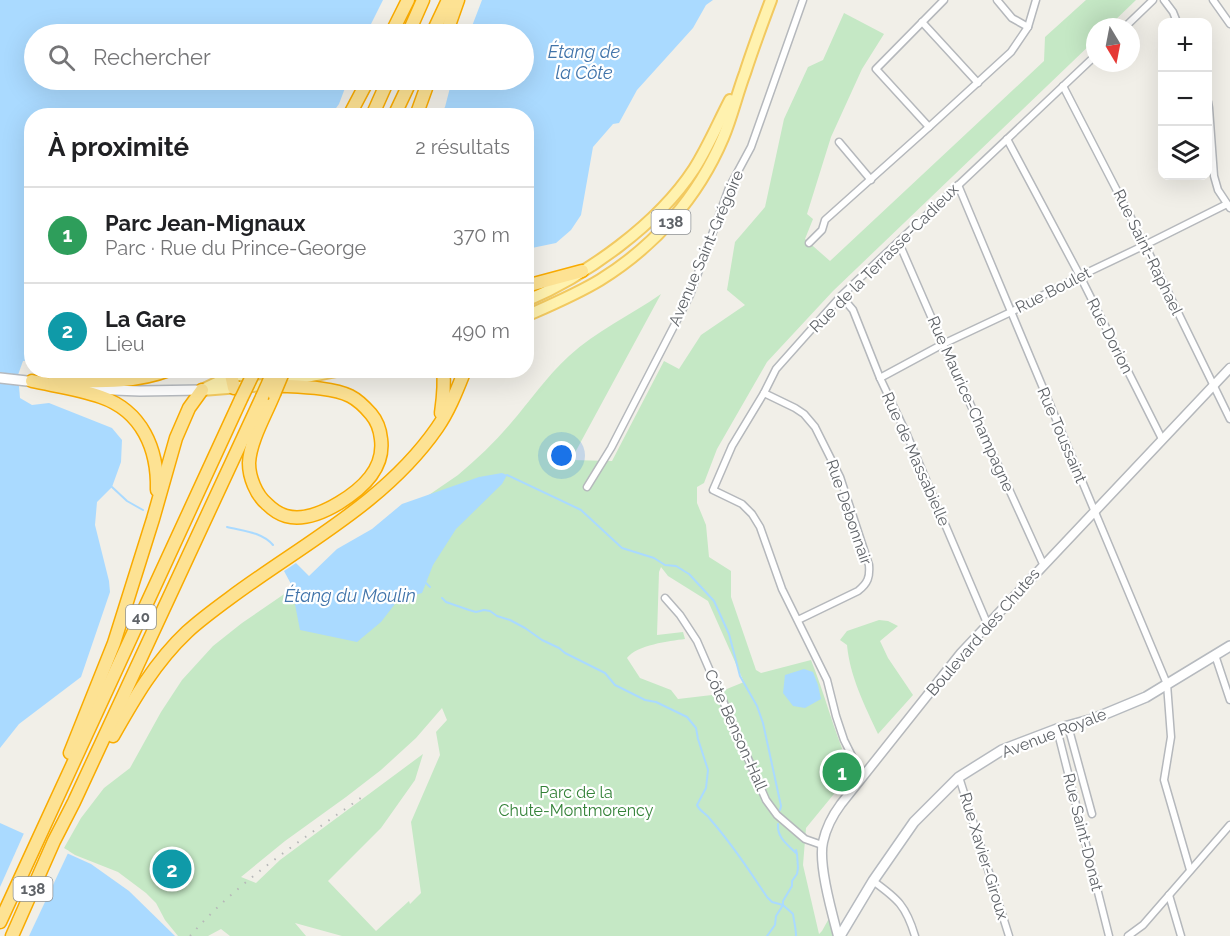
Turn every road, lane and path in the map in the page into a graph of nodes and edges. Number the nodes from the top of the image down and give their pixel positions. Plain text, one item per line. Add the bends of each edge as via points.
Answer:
1 (408, 0) edge
2 (423, 0) edge
3 (448, 0) edge
4 (458, 0) edge
5 (771, 0) edge
6 (803, 0) edge
7 (944, 0) edge
8 (997, 0) edge
9 (1036, 0) edge
10 (1153, 0) edge
11 (1164, 0) edge
12 (1213, 0) edge
13 (1134, 18) edge
14 (1175, 18) edge
15 (922, 22) junction
16 (396, 24) edge
17 (412, 24) edge
18 (437, 24) edge
19 (450, 24) edge
20 (1230, 24) edge
21 (1028, 27) junction
22 (1086, 65) edge
23 (746, 68) junction
24 (978, 83) junction
25 (1064, 86) junction
26 (363, 90) edge
27 (384, 90) edge
28 (406, 90) edge
29 (425, 90) edge
30 (353, 108) edge
31 (376, 108) edge
32 (398, 108) edge
33 (419, 108) edge
34 (1210, 126) edge
35 (929, 127) junction
36 (1007, 139) junction
37 (839, 142) dead end
38 (870, 180) junction
39 (958, 185) junction
40 (1228, 206) edge
41 (809, 243) dead end
42 (899, 243) junction
43 (1145, 245) junction
44 (582, 271) junction
45 (1080, 276) junction
46 (534, 284) edge
47 (842, 296) junction
48 (534, 297) edge
49 (534, 312) edge
50 (1011, 312) junction
51 (943, 344) junction
52 (1230, 368) edge
53 (0, 378) edge
54 (141, 378) edge
55 (231, 378) edge
56 (251, 378) edge
57 (269, 378) edge
58 (312, 378) edge
59 (443, 378) edge
60 (461, 378) edge
61 (880, 378) junction
62 (32, 381) junction
63 (1213, 386) junction
64 (202, 390) junction
65 (263, 391) junction
66 (275, 391) edge
67 (275, 391) edge
68 (275, 391) edge
69 (764, 393) junction
70 (1230, 419) edge
71 (438, 426) junction
72 (1162, 439) junction
73 (587, 487) dead end
74 (1095, 510) junction
75 (153, 519) junction
76 (1043, 564) junction
77 (665, 598) dead end
78 (798, 620) junction
79 (987, 623) junction
80 (1230, 646) edge
81 (1215, 655) junction
82 (1167, 684) junction
83 (1230, 700) edge
84 (1068, 726) junction
85 (1057, 729) junction
86 (864, 775) junction
87 (959, 777) junction
88 (74, 802) junction
89 (1092, 814) dead end
90 (1230, 825) edge
91 (40, 836) junction
92 (822, 845) junction
93 (1190, 870) junction
94 (873, 881) junction
95 (1169, 895) junction
96 (0, 922) edge
97 (12, 936) edge
98 (839, 936) edge
99 (915, 936) edge
100 (1009, 936) edge
101 (1109, 936) edge
102 (1128, 936) edge
103 (1181, 936) edge

1 - 16 highway
2 - 17 highway
3 - 18 highway
4 - 19 highway
5 - 23 main road, 138
6 - 73 street, Avenue Saint-Grégoire via 751,147 729,188 690,295
7 - 15 street
8 - 21 street via 1012,18
9 - 21 street
10 - 13 street
11 - 14 street
12 - 20 street
15 - 24 street
15 - 35 street via 876,69
21 - 24 street via 1011,52
22 - 25 street, Rue de la Terrasse-Cadieux
23 - 44 main road, 138 via 704,152 673,197 633,236
23 - 49 main road, 138 via 715,155 669,224 601,279
24 - 35 street
25 - 36 street, Rue de la Terrasse-Cadieux
25 - 43 street, Rue Saint-Raphael
26 - 30 highway
27 - 31 highway
28 - 32 highway
29 - 33 highway
34 - 40 street via 1214,176
35 - 38 street
36 - 39 street, Rue de la Terrasse-Cadieux
36 - 45 street, Rue Dorion
37 - 38 street
38 - 41 street via 825,220 822,230
39 - 42 street, Rue de la Terrasse-Cadieux
39 - 50 street, Rue Toussaint
40 - 43 street, Rue Boulet
42 - 47 street, Rue de la Terrasse-Cadieux
42 - 51 street, Rue Maurice-Champagne
43 - 45 street, Rue Boulet
43 - 63 street, Rue Saint-Raphael
44 - 46 highway
44 - 48 main road, 138
45 - 50 street, Rue Boulet
45 - 72 street, Rue Dorion
47 - 61 street, Rue de Massabielle via 853,310
47 - 69 street, Rue de la Terrasse-Cadieux via 776,369
50 - 51 street, Rue Boulet
50 - 74 street, Rue Toussaint
51 - 61 street, Rue Boulet
51 - 76 street, Rue Maurice-Champagne
52 - 63 street, Boulevard des Chutes
53 - 62 main road
54 - 62 highway
55 - 64 main road
55 - 65 main road
56 - 91 highway, 40, bridge
57 - 65 highway, 40, bridge
58 - 65 main road
59 - 71 highway
60 - 71 highway
61 - 79 street, Rue de Massabielle
62 - 64 main road via 103,390
62 - 75 highway via 99,396 115,403 138,423 155,459 157,491
63 - 70 street, Rue Saint-Raphael
63 - 72 street, Boulevard des Chutes
64 - 75 highway via 182,422
65 - 68 highway, bridge
65 - 88 highway, 40
66 - 67 highway, bridge via 249,463 263,501 286,516 301,517 316,514 353,495 378,465 382,443 375,418 350,396 326,390
69 - 78 street, Rue de la Terrasse-Cadieux via 732,446 713,490 742,504 752,514
69 - 78 street, Rue Debonnair via 795,408 815,427 840,477 869,565 866,585
71 - 88 highway via 408,463 366,502 186,633 149,675
72 - 74 street, Boulevard des Chutes
74 - 76 street, Boulevard des Chutes
74 - 82 street, Rue Toussaint
75 - 91 highway via 114,644
76 - 79 street, Boulevard des Chutes
77 - 92 street, Côte Benson-Hall via 697,640 766,800 805,839
78 - 86 street via 827,680 844,740
79 - 86 street, Boulevard des Chutes
80 - 81 main road, Avenue Royale
81 - 82 main road, Avenue Royale
81 - 83 street
82 - 84 main road, Avenue Royale via 1146,697
82 - 93 street, Rue Toussaint via 1172,737 1164,780
84 - 85 main road, Avenue Royale
84 - 89 street
85 - 87 main road, Avenue Royale via 1002,750
85 - 101 street, Rue Saint-Donat
86 - 92 street, Boulevard des Chutes via 831,818
87 - 94 main road, Avenue Royale via 914,822
87 - 100 street, Rue Xavier-Giroux
88 - 97 highway, 138
90 - 93 street
91 - 96 highway, 138
92 - 98 street, Boulevard des Chutes
93 - 95 street
94 - 98 main road, Avenue Royale
94 - 99 street via 905,909
95 - 102 street
95 - 103 street

